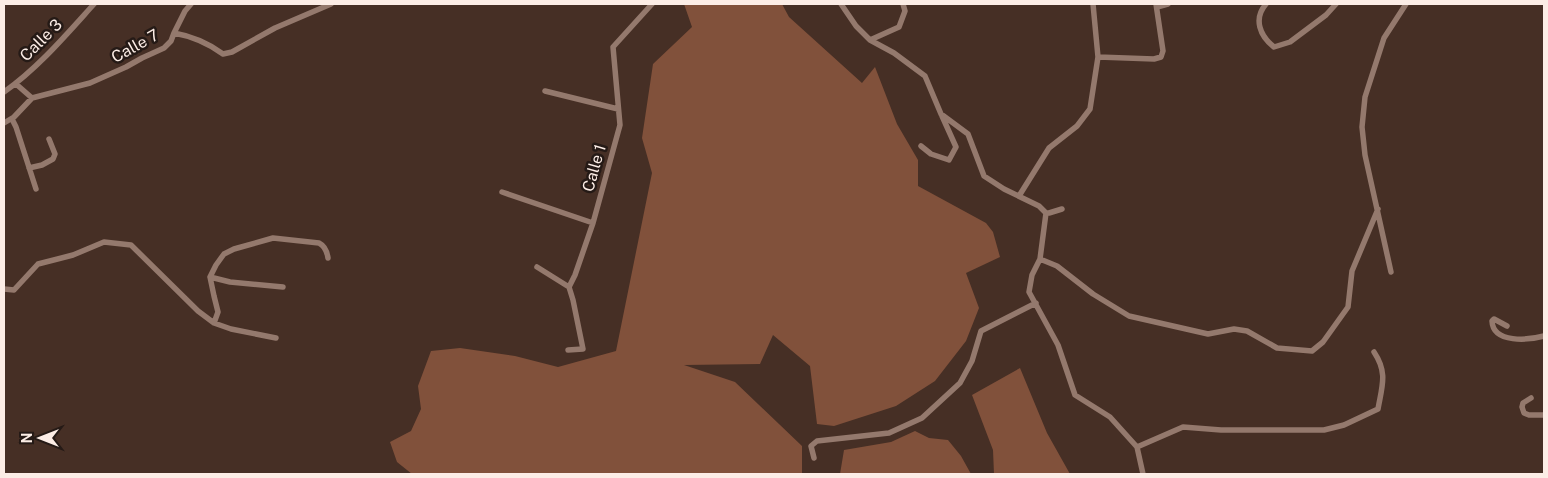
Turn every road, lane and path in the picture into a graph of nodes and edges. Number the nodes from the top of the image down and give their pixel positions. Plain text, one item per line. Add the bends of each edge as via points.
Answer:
1 (94, 4) edge
2 (191, 4) edge
3 (331, 4) edge
4 (652, 4) edge
5 (840, 4) edge
6 (904, 4) edge
7 (1093, 4) edge
8 (1168, 4) edge
9 (1266, 4) edge
10 (1336, 4) edge
11 (1406, 4) edge
12 (1156, 5) edge
13 (174, 33) junction
14 (870, 40) junction
15 (1098, 56) junction
16 (16, 84) junction
17 (546, 91) dead end
18 (4, 92) edge
19 (32, 98) junction
20 (618, 109) junction
21 (941, 114) junction
22 (12, 119) junction
23 (4, 123) edge
24 (50, 139) dead end
25 (921, 146) dead end
26 (29, 168) junction
27 (36, 189) dead end
28 (502, 192) dead end
29 (1019, 196) junction
30 (1062, 209) dead end
31 (1378, 209) junction
32 (1046, 213) junction
33 (593, 223) junction
34 (328, 258) dead end
35 (1040, 258) junction
36 (537, 267) dead end
37 (1392, 272) dead end
38 (210, 277) junction
39 (283, 287) dead end
40 (568, 288) junction
41 (4, 289) edge
42 (1036, 303) junction
43 (214, 323) junction
44 (1507, 326) dead end
45 (1544, 336) edge
46 (276, 338) dead end
47 (568, 350) dead end
48 (1374, 352) dead end
49 (1531, 398) dead end
50 (1544, 415) edge
51 (1137, 447) junction
52 (814, 458) dead end
53 (1143, 474) edge

1 - 16 street, Calle 3
2 - 13 street
3 - 13 street, Calle 7 via 223,54 214,47
4 - 20 street, Calle 1 via 613,47
5 - 14 street
6 - 14 street via 905,12 899,27
7 - 15 street
8 - 12 street
9 - 10 street via 1258,20 1265,40 1274,47 1290,42
11 - 31 street via 1384,38 1365,97 1362,126 1365,155
12 - 15 street via 1163,51 1161,57
13 - 19 street, Calle 7 via 164,48 109,76
14 - 21 street via 925,76
15 - 29 street via 1090,109 1077,126 1049,148
16 - 18 street, Calle 3
16 - 19 street
17 - 20 street
19 - 22 street
20 - 33 street, Calle 1 via 620,125
21 - 25 street via 956,146 949,160 931,154
21 - 29 street via 968,134 984,176
22 - 23 street
22 - 26 street
24 - 26 street via 55,154 53,159
26 - 27 street
28 - 33 street
29 - 32 street
30 - 32 street
31 - 35 street via 1352,271 1348,306 1323,342 1312,351 1277,348 1247,331 1234,329 1208,334 1129,316 1093,294 1058,266
31 - 37 street
32 - 35 street
33 - 40 street, Calle 1
34 - 38 street via 319,243 273,238 224,254
35 - 42 street via 1032,275 1030,292
36 - 40 street
38 - 39 street
38 - 43 street via 218,312
40 - 47 street via 583,349
41 - 43 street via 14,290 38,264 73,256 104,242 130,245
42 - 51 street via 1058,345 1076,395 1110,417
42 - 52 street via 980,331 972,361 960,383 922,418 889,433 817,441 811,446
43 - 46 street
44 - 45 street via 1492,322 1496,331 1513,339
48 - 51 street via 1384,378 1378,409 1344,425 1324,430 1183,427
49 - 50 street via 1523,403 1524,413
51 - 53 street

